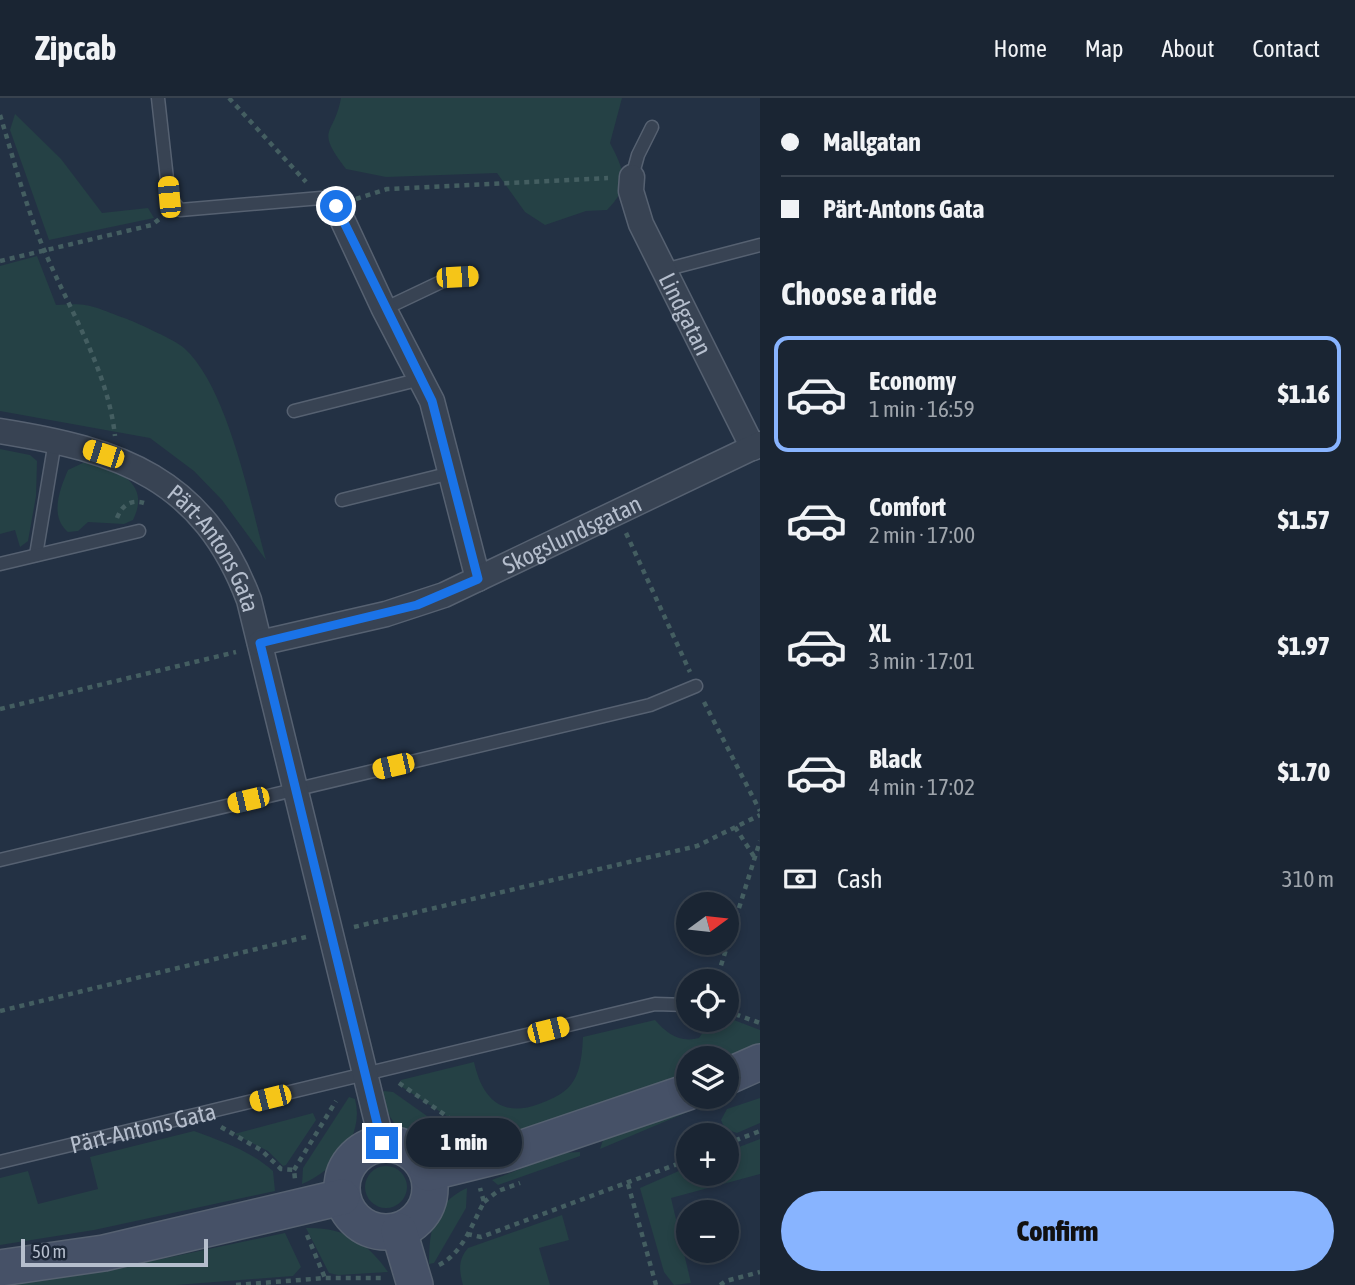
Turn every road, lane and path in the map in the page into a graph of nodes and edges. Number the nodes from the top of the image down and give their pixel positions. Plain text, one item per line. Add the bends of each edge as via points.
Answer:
1 (158, 98) edge
2 (229, 98) edge
3 (0, 114) edge
4 (652, 127) dead end
5 (632, 177) junction
6 (329, 202) junction
7 (174, 206) junction
8 (760, 245) edge
9 (44, 250) junction
10 (0, 261) edge
11 (664, 270) junction
12 (472, 276) dead end
13 (384, 309) junction
14 (421, 379) junction
15 (294, 411) dead end
16 (0, 431) edge
17 (55, 441) junction
18 (757, 446) edge
19 (118, 459) junction
20 (451, 474) junction
21 (342, 500) dead end
22 (152, 508) dead end
23 (617, 514) junction
24 (139, 531) dead end
25 (115, 536) junction
26 (36, 555) junction
27 (0, 564) edge
28 (478, 579) junction
29 (233, 639) dead end
30 (260, 643) junction
31 (236, 652) junction
32 (240, 665) dead end
33 (696, 686) junction
34 (0, 709) edge
35 (294, 789) junction
36 (760, 813) edge
37 (735, 827) junction
38 (760, 841) edge
39 (755, 858) junction
40 (0, 860) edge
41 (304, 924) dead end
42 (353, 927) dead end
43 (307, 937) junction
44 (310, 950) dead end
45 (720, 969) edge
46 (676, 1005) edge
47 (0, 1011) edge
48 (739, 1016) edge
49 (760, 1023) edge
50 (760, 1062) edge
51 (739, 1071) edge
52 (367, 1074) junction
53 (676, 1096) edge
54 (337, 1100) dead end
55 (760, 1131) edge
56 (739, 1139) edge
57 (382, 1143) junction
58 (0, 1162) edge
59 (676, 1165) edge
60 (294, 1170) dead end
61 (428, 1173) junction
62 (628, 1184) junction
63 (342, 1197) junction
64 (399, 1230) junction
65 (467, 1234) dead end
66 (0, 1268) edge
67 (760, 1272) edge
68 (413, 1278) edge
69 (236, 1285) edge
70 (656, 1285) edge
71 (720, 1285) edge

1 - 7 lane via 169,197
2 - 6 path
3 - 9 path
4 - 5 lane
5 - 6 path via 387,188
5 - 11 street, Lindgatan via 635,208
6 - 7 lane via 187,212
6 - 13 street
7 - 9 path via 152,225
8 - 11 lane
9 - 10 path
9 - 19 path via 103,384 113,415
11 - 18 street, Lindgatan
12 - 13 lane via 445,280
13 - 14 street
14 - 15 lane
14 - 20 street via 432,401
16 - 17 street, Pärt-Antons Gata
17 - 19 street, Pärt-Antons Gata
17 - 26 lane
18 - 23 street, Skogslundsgatan
19 - 30 street, Pärt-Antons Gata via 180,495 222,541 237,568
20 - 21 lane
20 - 28 street
22 - 25 path via 142,501 121,508
23 - 28 street, Skogslundsgatan
23 - 33 path
24 - 25 lane
25 - 26 lane
26 - 27 lane
28 - 30 street, Skogslundsgatan via 417,605
29 - 31 path
30 - 35 street, Pärt-Antons Gata
31 - 32 path
31 - 34 path
33 - 35 lane via 650,705
33 - 36 path
35 - 40 lane
35 - 52 street, Pärt-Antons Gata
36 - 37 path
37 - 39 path
37 - 42 path via 697,846
38 - 39 path
39 - 45 path
41 - 43 path
43 - 44 path
43 - 47 path
46 - 52 lane, Pärt-Antons Gata via 654,1004
48 - 49 path
50 - 51 street
52 - 57 street, Pärt-Antons Gata
52 - 58 lane, Pärt-Antons Gata
53 - 61 street via 505,1154
54 - 60 path
55 - 56 path
57 - 61 street via 406,1147
57 - 63 street via 359,1152 351,1161
59 - 62 path
61 - 64 street via 429,1201 422,1214
62 - 65 path via 481,1237
62 - 70 path
63 - 64 street via 348,1210 370,1230
63 - 66 street via 104,1253
64 - 68 street
67 - 71 path
68 - 69 path

